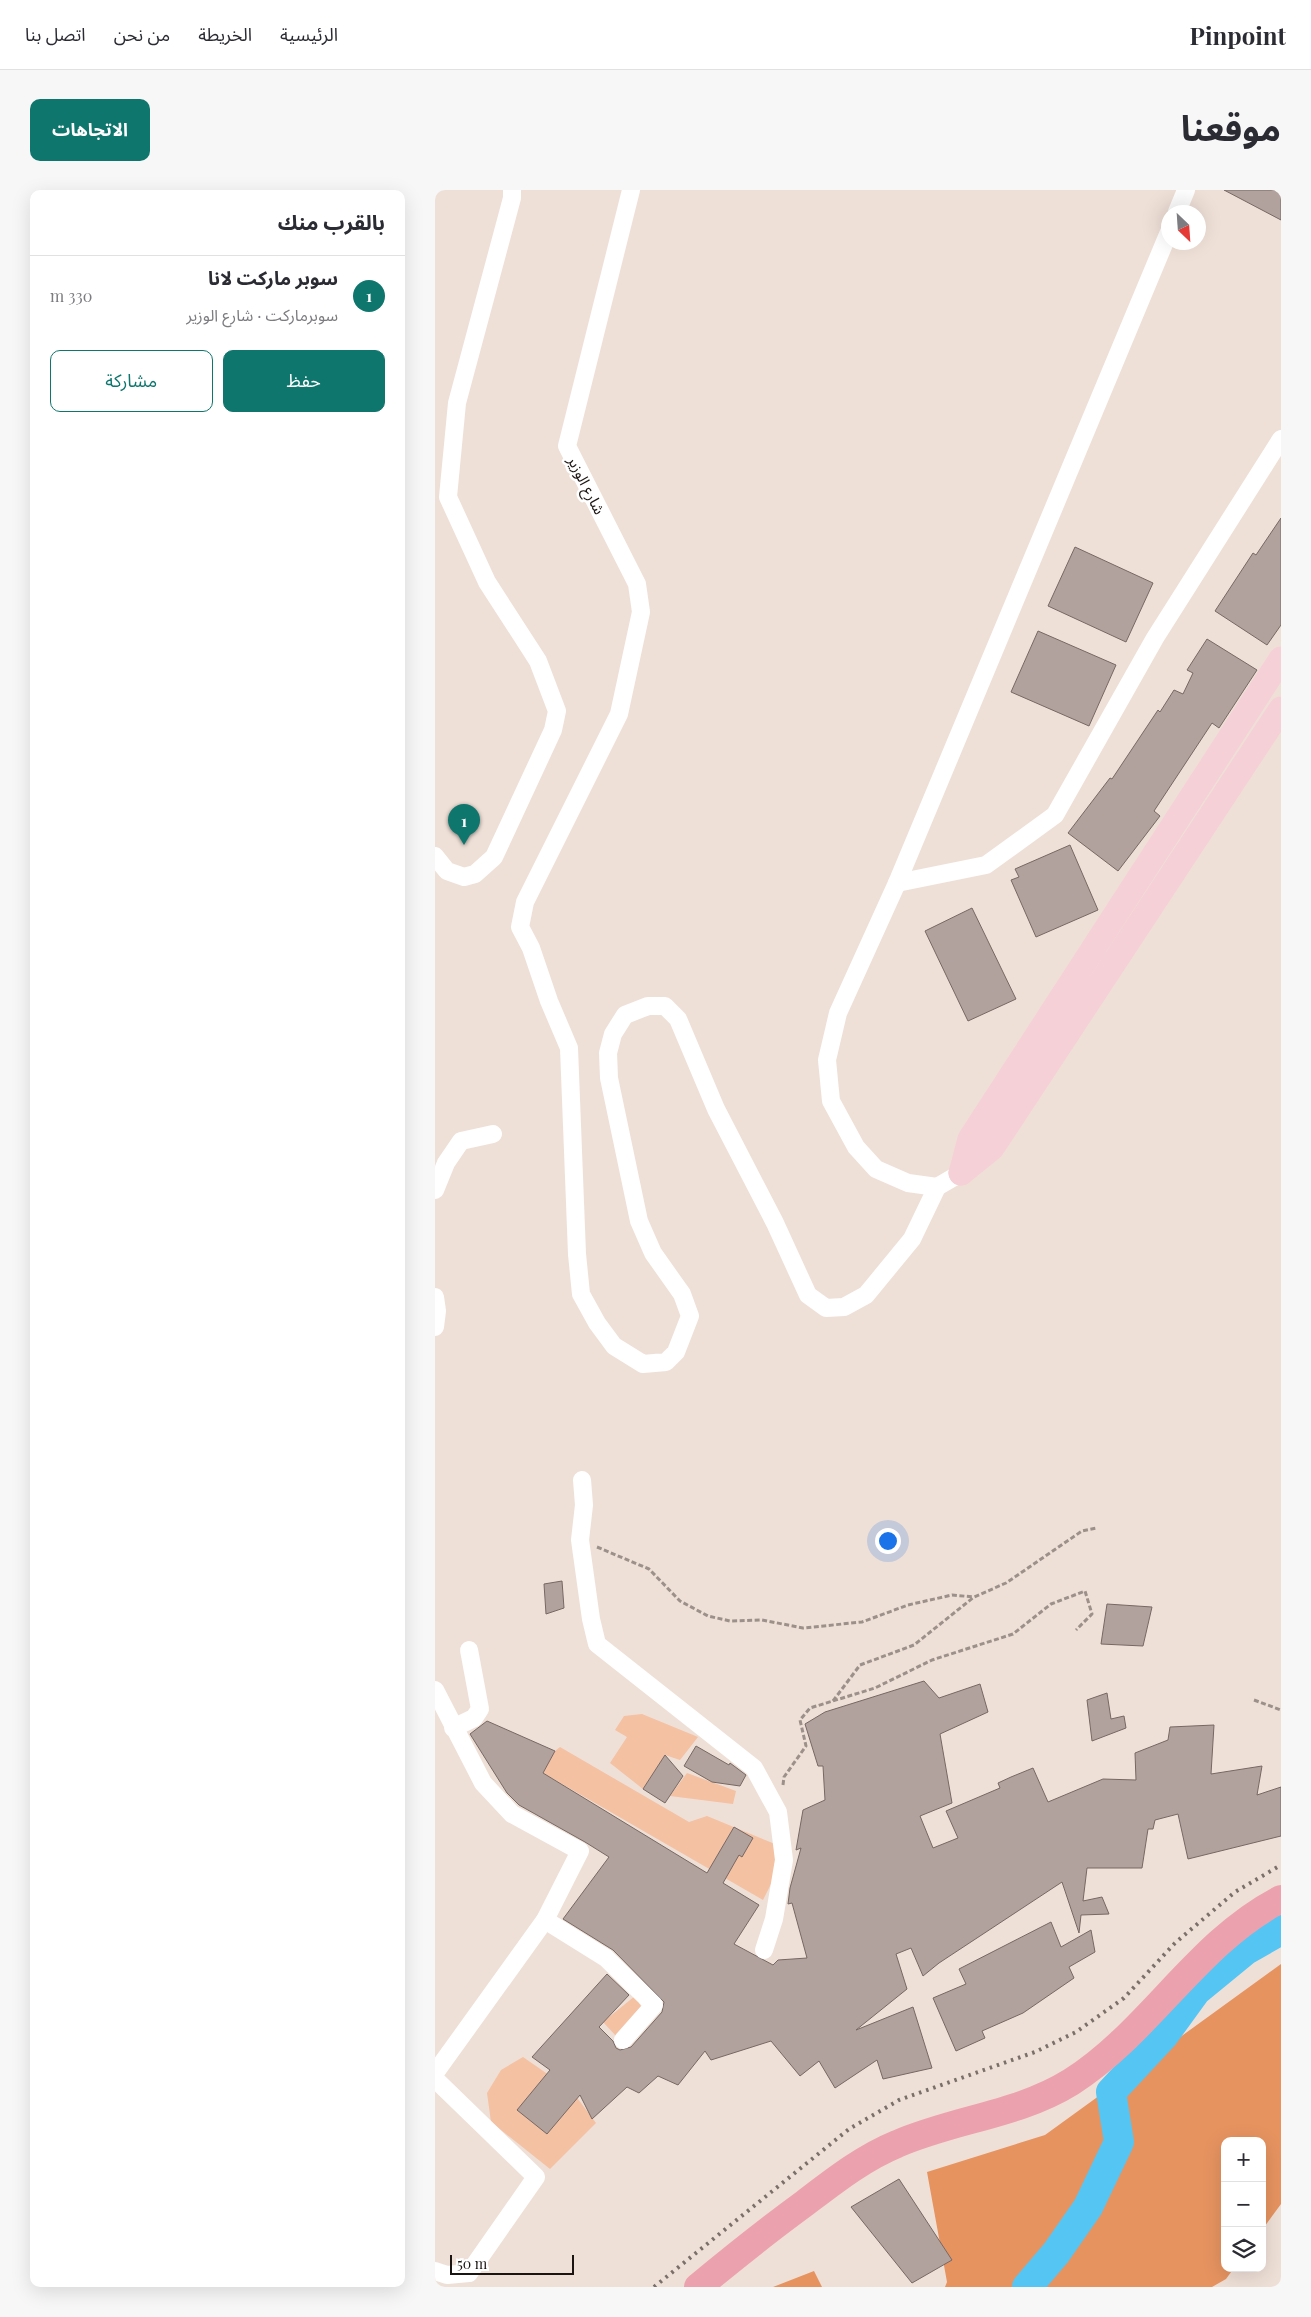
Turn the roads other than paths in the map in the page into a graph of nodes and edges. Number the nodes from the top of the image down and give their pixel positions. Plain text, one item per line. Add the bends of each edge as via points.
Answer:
1 (512, 190) edge
2 (631, 190) edge
3 (1186, 190) edge
4 (1180, 205) edge
5 (1161, 250) edge
6 (1281, 439) edge
7 (1281, 659) edge
8 (1281, 709) edge
9 (435, 856) edge
10 (897, 883) junction
11 (493, 1134) dead end
12 (961, 1173) junction
13 (937, 1187) junction
14 (435, 1190) edge
15 (435, 1297) edge
16 (435, 1327) edge
17 (582, 1480) dead end
18 (469, 1650) dead end
19 (435, 1690) edge
20 (453, 1728) junction
21 (1281, 1898) edge
22 (545, 1920) junction
23 (764, 1950) dead end
24 (623, 2040) dead end
25 (435, 2073) edge
26 (435, 2080) edge
27 (435, 2271) edge
28 (698, 2287) edge

1 - 9 street via 457,403 448,497 487,582 538,660 557,711 553,730 494,858 475,874 464,877 447,871
2 - 13 street, شارع الوزير via 567,446 637,584 641,612 619,714 525,902 520,927 569,1048 581,1294 614,1346 643,1364 666,1362 676,1352 690,1316 682,1294 653,1253 639,1221 609,1078 608,1052 613,1034 625,1015 648,1006 665,1006 678,1019 716,1109 808,1295 826,1308 843,1307 867,1295 913,1240
3 - 4 street
5 - 10 street
6 - 10 street via 1155,638 1055,815 986,864
7 - 12 street via 971,1139
8 - 12 street via 992,1148
10 - 13 street via 838,1013 827,1060 831,1101 856,1146 876,1169 908,1183
11 - 14 street via 461,1141 446,1163
12 - 13 street
15 - 16 street
17 - 23 street via 584,1505 580,1540 597,1644 754,1768 778,1812 784,1860 774,1919
18 - 20 street via 480,1708 474,1718
19 - 20 street
20 - 22 street via 483,1783 512,1814 580,1851
21 - 28 main road via 1236,1927 1122,2040 1072,2081 1029,2103 931,2130 866,2160
22 - 24 street via 605,1958 654,2005
22 - 25 street
26 - 27 street via 536,2177 469,2273 447,2275

